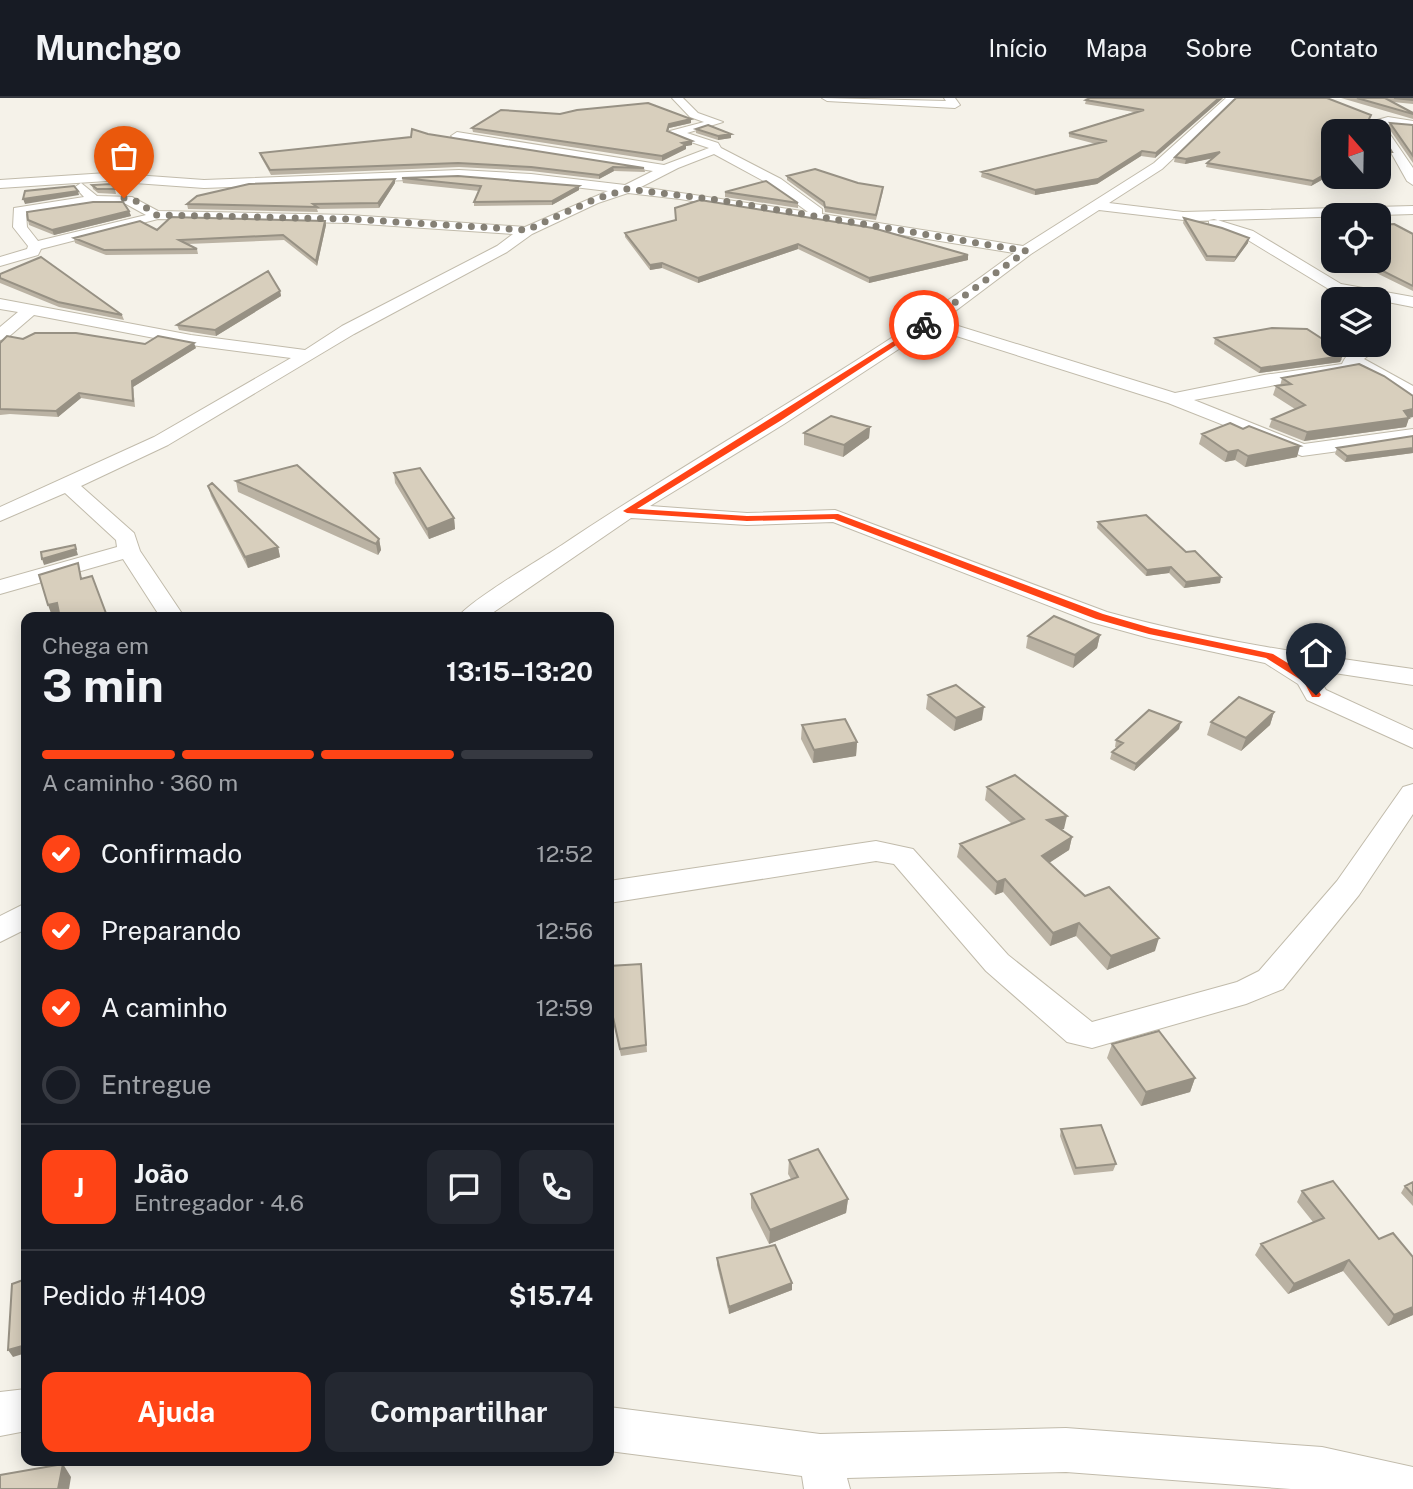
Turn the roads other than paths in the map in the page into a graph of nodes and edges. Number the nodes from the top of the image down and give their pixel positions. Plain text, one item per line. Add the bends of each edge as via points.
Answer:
1 (677, 98) edge
2 (827, 98) edge
3 (949, 98) edge
4 (1231, 98) edge
5 (1365, 112) edge
6 (1399, 122) junction
7 (1413, 124) edge
8 (457, 136) edge
9 (715, 150) junction
10 (665, 169) junction
11 (74, 179) junction
12 (1413, 181) edge
13 (0, 184) edge
14 (627, 189) junction
15 (94, 200) junction
16 (1099, 206) junction
17 (1413, 210) edge
18 (155, 215) junction
19 (1188, 215) junction
20 (825, 218) junction
21 (527, 230) junction
22 (35, 246) junction
23 (1026, 251) junction
24 (0, 262) edge
25 (1333, 286) joint
26 (1413, 302) edge
27 (0, 303) edge
28 (31, 310) junction
29 (929, 322) junction
30 (0, 335) edge
31 (307, 355) junction
32 (1356, 357) edge
33 (1352, 360) junction
34 (1413, 393) edge
35 (1174, 399) junction
36 (1413, 435) edge
37 (68, 485) junction
38 (627, 511) junction
39 (0, 515) edge
40 (129, 551) junction
41 (0, 587) edge
42 (169, 612) edge
43 (478, 612) edge
44 (1312, 671) junction
45 (1413, 677) edge
46 (1413, 740) edge
47 (1413, 793) edge
48 (614, 891) edge
49 (21, 917) edge
50 (0, 931) edge
51 (21, 1411) edge
52 (0, 1414) edge
53 (614, 1430) edge
54 (823, 1473) edge
55 (1411, 1489) edge

1 - 9 street via 694,115 717,122 674,133
2 - 3 street via 955,105
4 - 16 street via 1158,166
5 - 6 street
6 - 7 street
6 - 12 street via 1376,122
8 - 10 street
9 - 10 street
9 - 20 street via 776,182
10 - 14 street
11 - 13 street
11 - 14 street via 240,184 459,174
11 - 15 street
14 - 20 street
14 - 21 street
15 - 18 street via 134,200
15 - 22 street via 19,211 15,227
16 - 19 street via 1192,217
16 - 23 street
17 - 19 street
18 - 21 street via 349,219
18 - 22 street
19 - 25 street via 1248,234
20 - 23 street
21 - 31 street via 502,249
22 - 24 street via 33,252
23 - 29 street
25 - 26 street
27 - 28 street
28 - 30 street
28 - 31 street via 191,340
29 - 35 street
29 - 38 street
31 - 37 street via 161,441
32 - 33 street
33 - 34 street
33 - 35 street via 1350,368
35 - 36 street via 1302,450
37 - 39 street
37 - 40 street via 126,538
38 - 43 street
38 - 44 street via 747,519 835,516 1099,617 1269,656
40 - 41 street
40 - 42 street
44 - 45 street
44 - 46 street via 1316,695
47 - 48 street via 1348,888 1271,980 1246,992 1092,1035 1079,1033 997,964 903,856 876,851
49 - 50 street
51 - 52 street
53 - 54 street
54 - 55 street via 1066,1450 1322,1469

